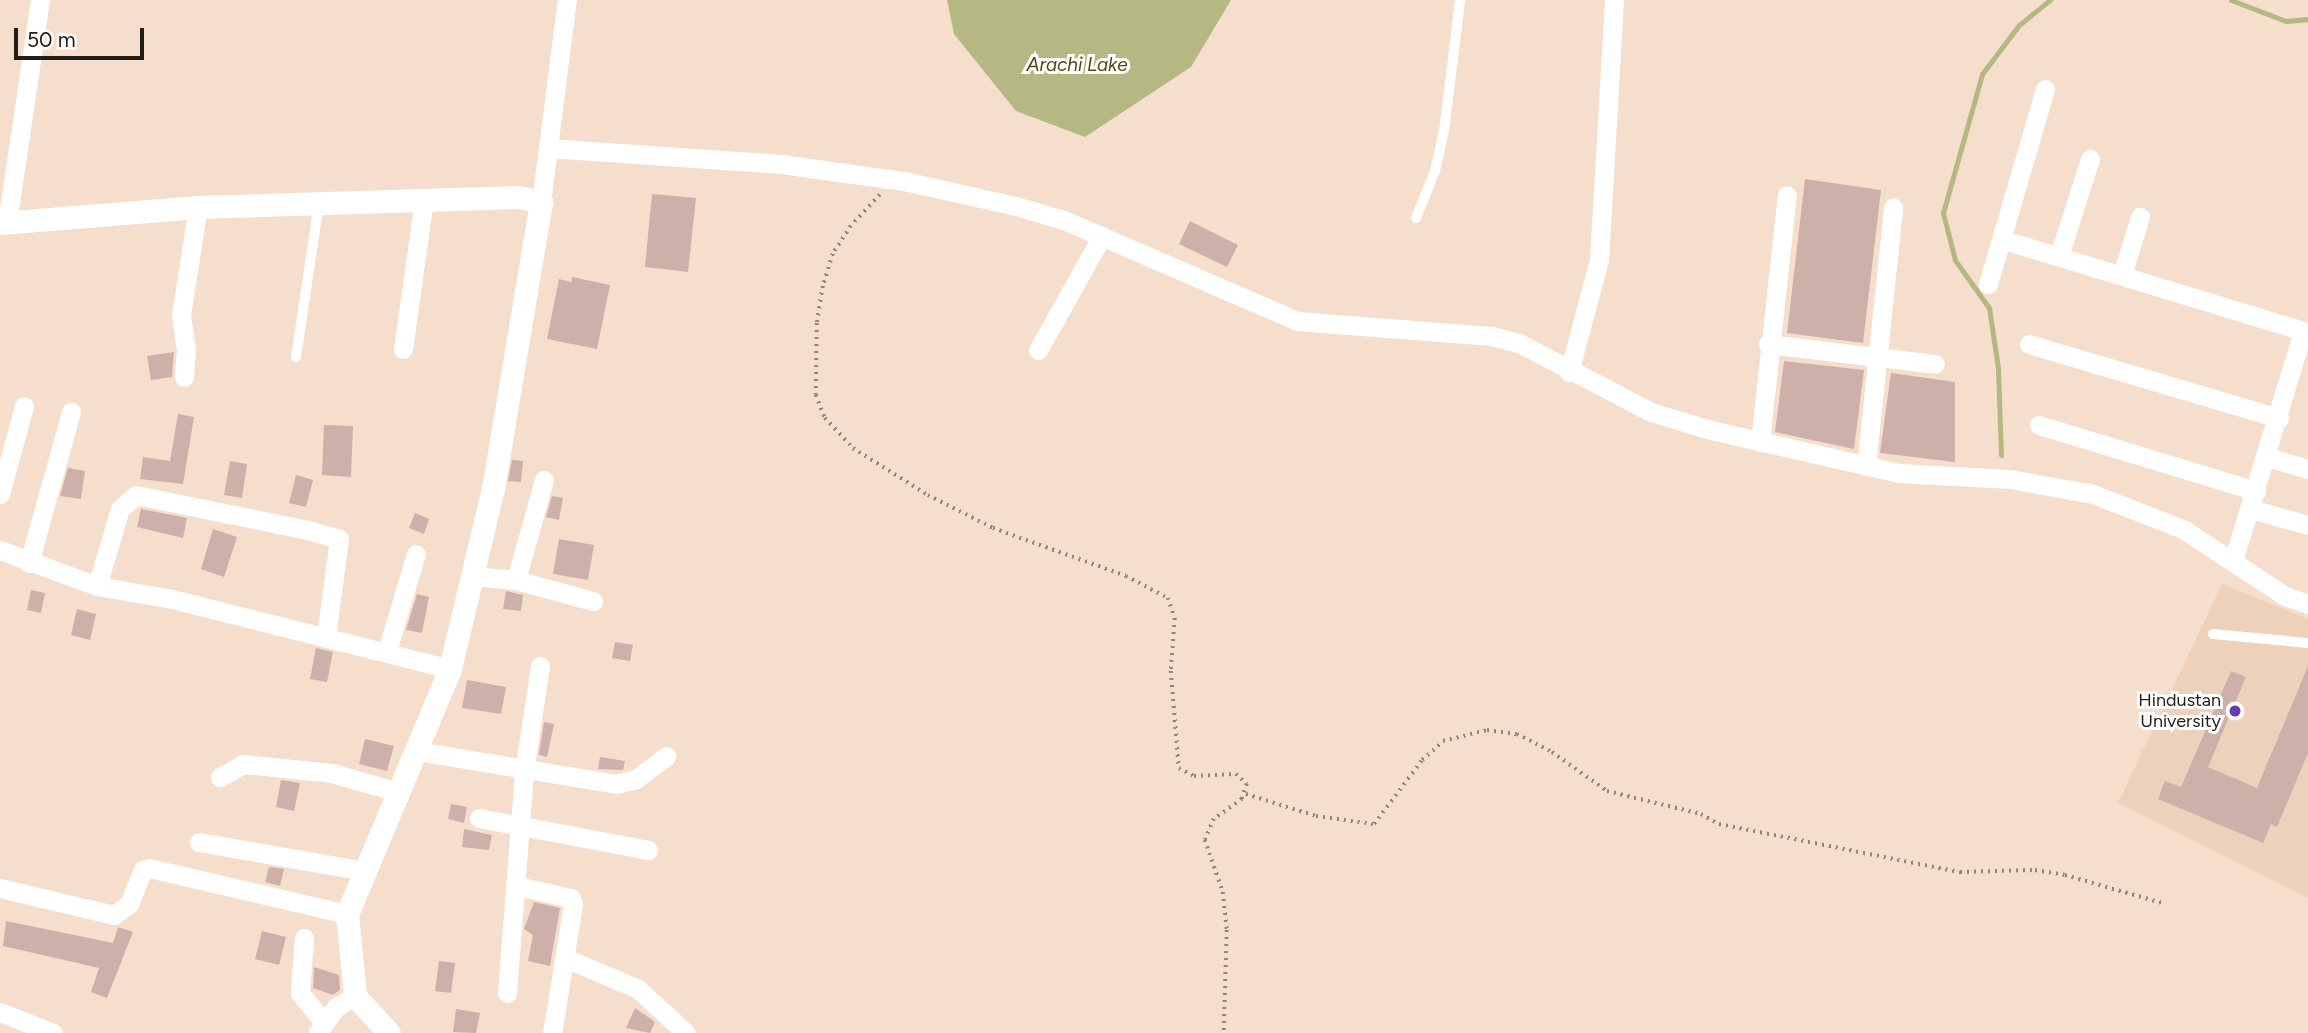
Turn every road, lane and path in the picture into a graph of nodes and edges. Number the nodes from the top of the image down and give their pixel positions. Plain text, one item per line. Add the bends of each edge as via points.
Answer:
1 (40, 0) edge
2 (567, 0) edge
3 (1460, 0) edge
4 (1614, 0) edge
5 (2045, 89) dead end
6 (548, 148) junction
7 (2090, 159) dead end
8 (895, 180) junction
9 (1787, 195) dead end
10 (424, 200) junction
11 (541, 202) junction
12 (318, 204) junction
13 (198, 207) junction
14 (1893, 207) dead end
15 (2140, 217) dead end
16 (1416, 218) dead end
17 (4, 223) edge
18 (1101, 236) junction
19 (2004, 240) junction
20 (2059, 256) junction
21 (2122, 275) junction
22 (1988, 284) dead end
23 (1768, 344) junction
24 (2029, 344) dead end
25 (403, 349) dead end
26 (1038, 350) dead end
27 (296, 357) dead end
28 (1877, 357) junction
29 (1935, 364) dead end
30 (1569, 372) junction
31 (184, 377) dead end
32 (24, 406) dead end
33 (71, 412) dead end
34 (2279, 418) junction
35 (2039, 425) dead end
36 (1760, 442) junction
37 (2267, 457) junction
38 (1866, 466) junction
39 (2308, 469) edge
40 (544, 480) dead end
41 (0, 494) edge
42 (2254, 500) junction
43 (2308, 525) edge
44 (0, 550) edge
45 (416, 554) dead end
46 (2234, 562) junction
47 (29, 563) junction
48 (474, 576) junction
49 (516, 580) junction
50 (96, 586) junction
51 (593, 601) dead end
52 (2308, 604) edge
53 (2213, 634) dead end
54 (326, 636) junction
55 (2308, 643) edge
56 (387, 652) junction
57 (540, 666) dead end
58 (450, 669) junction
59 (417, 751) junction
60 (666, 756) dead end
61 (524, 772) junction
62 (220, 777) dead end
63 (398, 792) junction
64 (1246, 794) junction
65 (479, 818) dead end
66 (521, 826) junction
67 (200, 842) dead end
68 (648, 850) dead end
69 (366, 871) junction
70 (517, 887) junction
71 (0, 888) edge
72 (2162, 903) dead end
73 (347, 914) junction
74 (304, 938) dead end
75 (565, 958) junction
76 (507, 993) dead end
77 (355, 996) junction
78 (0, 1012) edge
79 (321, 1028) edge
80 (53, 1033) edge
81 (389, 1033) edge
82 (552, 1033) edge
83 (686, 1033) edge
84 (1224, 1033) edge

1 - 17 street
2 - 6 street
3 - 16 lane via 1444,131 1435,171
4 - 30 street via 1599,260
5 - 19 street
6 - 8 street via 781,164
6 - 11 street
7 - 20 street
8 - 18 street via 1016,206
8 - 64 path via 851,226 833,254 823,286 817,323 816,395 825,418 853,448 928,495 993,528 1126,576 1168,598 1175,618 1171,671 1179,768 1194,776 1236,774 1247,784
9 - 23 street
10 - 11 street via 520,197
10 - 12 street
10 - 25 street
11 - 48 street
12 - 13 street
12 - 27 lane
13 - 17 street
13 - 31 street via 181,315 187,357
14 - 28 street
15 - 21 street
18 - 26 street
18 - 30 street via 1193,280 1297,321 1492,336 1519,343
19 - 20 street
19 - 22 street
20 - 21 street
21 - 34 street via 2303,331
23 - 28 street
23 - 36 street
24 - 34 street
28 - 29 street
28 - 38 street
30 - 36 street via 1651,412
32 - 41 street
33 - 47 street
34 - 37 street
35 - 42 street
36 - 38 street
37 - 39 street
37 - 42 street
38 - 46 street via 1954,478 2010,479 2093,494 2183,529
40 - 49 street
42 - 43 street
42 - 46 street
44 - 47 street
45 - 56 street
46 - 52 street via 2285,596
47 - 50 street
48 - 49 street
48 - 58 street
49 - 51 street
50 - 54 street
50 - 54 street via 120,509 136,495 309,530 339,539
53 - 55 lane
54 - 56 street
56 - 58 street
57 - 61 street
58 - 59 street
59 - 61 street
59 - 63 street
60 - 61 street via 626,783
61 - 66 street
62 - 63 street via 243,764 332,773
63 - 69 street
64 - 72 path via 1316,816 1374,824 1422,760 1443,741 1487,730 1517,734 1552,752 1607,791 1702,814 1719,824 1960,872 2035,870 2065,875
64 - 84 path via 1214,819 1205,840 1223,892 1227,930
65 - 66 street
66 - 68 street
66 - 70 street
67 - 69 street
69 - 73 street
70 - 75 street via 571,898 574,910
70 - 76 street
71 - 73 street via 114,915 129,904 143,870 149,868
73 - 77 street
74 - 79 street via 300,993
75 - 82 street
75 - 83 street via 638,989
77 - 79 street via 336,1007
77 - 81 street
78 - 80 street

